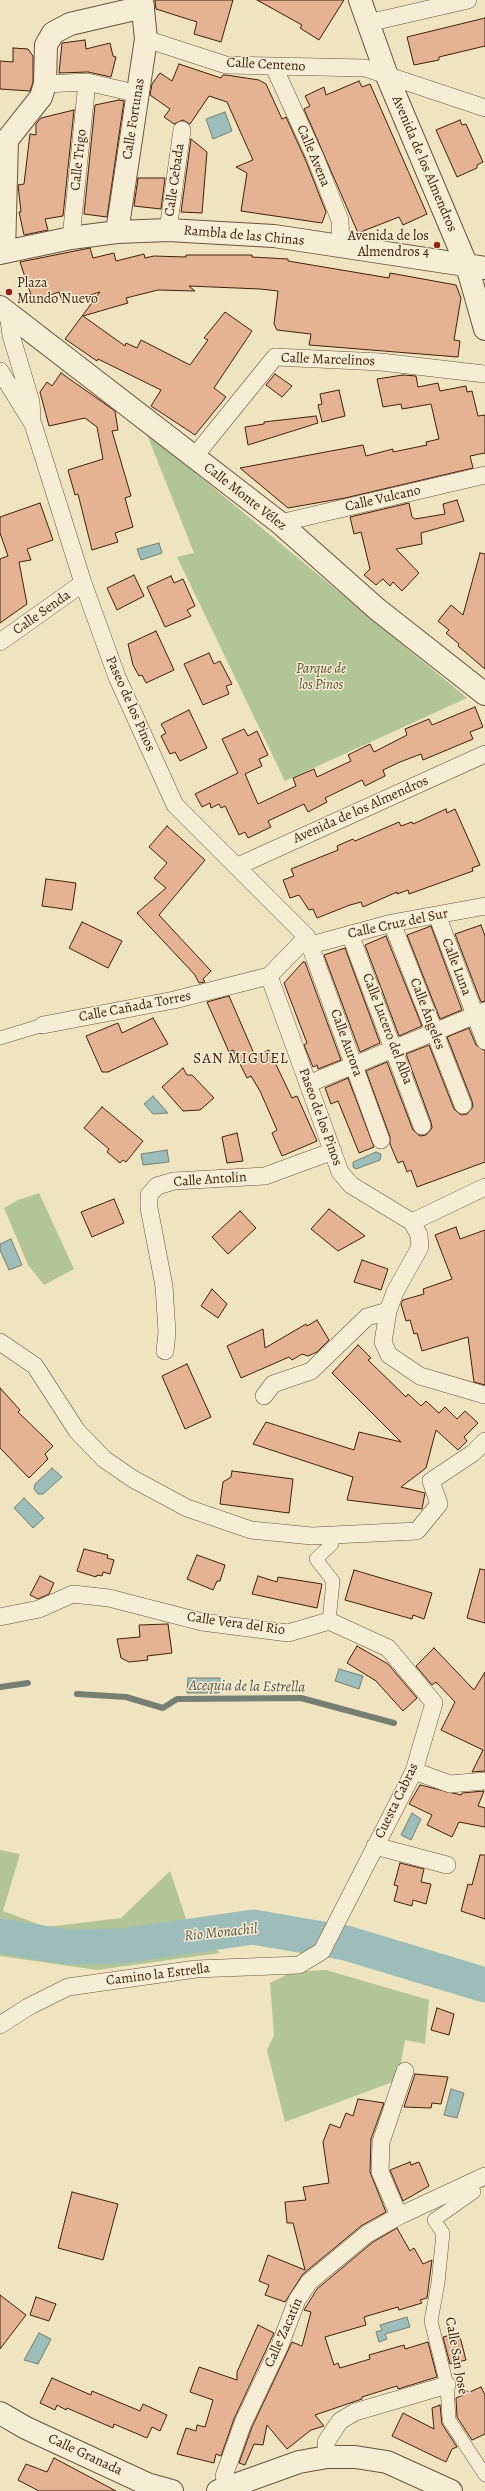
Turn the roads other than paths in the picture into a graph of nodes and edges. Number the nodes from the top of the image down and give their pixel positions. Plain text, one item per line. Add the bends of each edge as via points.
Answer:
1 (360, 0) edge
2 (468, 0) edge
3 (142, 4) edge
4 (368, 24) junction
5 (146, 39) junction
6 (274, 67) junction
7 (387, 76) junction
8 (87, 82) junction
9 (45, 84) junction
10 (139, 94) junction
11 (485, 108) edge
12 (182, 130) dead end
13 (168, 230) junction
14 (117, 232) junction
15 (71, 238) junction
16 (341, 247) junction
17 (1, 254) edge
18 (476, 267) edge
19 (4, 310) edge
20 (485, 329) edge
21 (0, 371) edge
22 (485, 374) edge
23 (33, 424) junction
24 (194, 457) junction
25 (485, 475) edge
26 (280, 523) junction
27 (83, 583) junction
28 (0, 642) edge
29 (485, 694) edge
30 (485, 754) edge
31 (238, 866) junction
32 (483, 912) edge
33 (437, 915) junction
34 (392, 923) junction
35 (350, 934) junction
36 (309, 941) junction
37 (269, 976) junction
38 (480, 1013) edge
39 (43, 1025) joint
40 (434, 1031) junction
41 (0, 1038) edge
42 (485, 1041) edge
43 (394, 1047) junction
44 (354, 1064) junction
45 (308, 1084) junction
46 (463, 1105) dead end
47 (422, 1126) dead end
48 (381, 1140) dead end
49 (333, 1151) junction
50 (485, 1187) edge
51 (412, 1222) junction
52 (388, 1311) junction
53 (4, 1347) edge
54 (165, 1351) dead end
55 (485, 1395) edge
56 (264, 1396) dead end
57 (485, 1441) edge
58 (332, 1535) junction
59 (0, 1617) edge
60 (328, 1621) junction
61 (414, 1772) junction
62 (485, 1781) edge
63 (375, 1846) junction
64 (447, 1865) dead end
65 (322, 1951) joint
66 (0, 2025) edge
67 (405, 2071) dead end
68 (485, 2176) edge
69 (470, 2185) junction
70 (399, 2216) junction
71 (448, 2385) junction
72 (0, 2413) edge
73 (327, 2457) junction
74 (485, 2475) edge
75 (143, 2487) edge
76 (224, 2490) edge
77 (172, 2491) edge
78 (450, 2491) edge

1 - 4 street, Avenida de los Almendros
2 - 4 street
3 - 5 street, Calle Fortunas
3 - 9 street via 70,24 53,33 46,46
4 - 7 street, Avenida de los Almendros
5 - 6 street, Calle Centeno via 226,65
5 - 10 street, Calle Fortunas
6 - 7 street, Calle Centeno via 365,68
6 - 16 street, Calle Avena via 340,220
7 - 11 street, Calle Centeno
7 - 18 street, Avenida de los Almendros
8 - 9 street
8 - 10 street
8 - 15 street, Calle Trigo
9 - 17 street via 41,97 7,140
10 - 14 street, Calle Fortunas
12 - 13 street, Calle Cebada
13 - 14 street, Rambla de las Chinas
13 - 16 street, Rambla de las Chinas via 274,236
14 - 15 street, Rambla de las Chinas
15 - 17 street, Rambla de las Chinas
16 - 18 street, Rambla de las Chinas
18 - 20 street, Avenida de los Almendros
19 - 23 street, Paseo de los Pinos via 31,402
19 - 24 street, Calle Monte Vélez
21 - 23 street, Paseo de los Pinos
22 - 24 street, Calle Marcelinos via 381,362 276,357
23 - 27 street, Paseo de los Pinos
24 - 26 street, Calle Monte Vélez
25 - 26 street, Calle Vulcano
26 - 29 street, Calle Monte Vélez via 377,609
27 - 28 street, Calle Senda
27 - 31 street, Paseo de los Pinos via 117,677 175,805
30 - 31 street, Avenida de los Almendros
31 - 36 street, Paseo de los Pinos
32 - 33 street, Calle Cruz del Sur
33 - 34 street, Calle Cruz del Sur
33 - 38 street, Calle Luna
34 - 35 street, Calle Cruz del Sur
34 - 40 street, Calle Ángeles
35 - 36 street, Calle Cruz del Sur
35 - 43 street, Calle Lucero del Alba
36 - 37 street
36 - 44 street, Calle Aurora
37 - 39 street, Calle Cañada Torres via 174,1000
37 - 45 street, Paseo de los Pinos
38 - 40 street
38 - 42 street, Calle Luna
39 - 41 street, Calle Cañada Torres
40 - 43 street
40 - 46 street, Calle Ángeles
43 - 44 street
43 - 47 street, Calle Lucero del Alba
44 - 45 street
44 - 48 street, Calle Aurora
45 - 49 street, Paseo de los Pinos
49 - 51 street, Paseo de los Pinos via 340,1172 351,1185
49 - 54 street, Calle Antolín via 265,1176 174,1181 157,1186 149,1195 149,1208 164,1286 167,1332
50 - 51 street
51 - 52 street via 419,1235 420,1247 395,1292
52 - 55 street via 383,1342 389,1355 420,1376
52 - 56 street via 367,1316 311,1371 273,1384
53 - 58 street via 35,1366 77,1431 104,1459 133,1479 187,1508 251,1530 312,1536
57 - 58 street via 473,1453 431,1481 439,1504 417,1531
58 - 60 street via 332,1544 316,1559 333,1580
59 - 60 street, Calle Vera del Río via 39,1609 74,1594 109,1598 202,1622 288,1633
60 - 61 street, Cuesta Cabras via 388,1648 434,1703
61 - 62 street via 450,1784
61 - 63 street, Cuesta Cabras
63 - 64 street, Cuesta Cabras
63 - 65 street, Cuesta Cabras
65 - 66 street, Camino la Estrella via 299,1965 196,1969 68,1987 28,2007
67 - 70 street via 381,2142 380,2172
68 - 69 street, Calle Zacatín
69 - 70 street, Calle Zacatín
69 - 71 street, Calle San José via 474,2192 434,2220 443,2233 431,2321
70 - 76 street, Calle Zacatín via 367,2234 309,2282 297,2300 280,2345 243,2423 224,2476
71 - 73 street via 355,2412 340,2421 326,2442
71 - 74 street, Calle San José via 449,2420
72 - 75 street, Calle Granada
73 - 76 street via 299,2462
73 - 78 street via 355,2457 388,2462
75 - 77 street, Calle Granada

